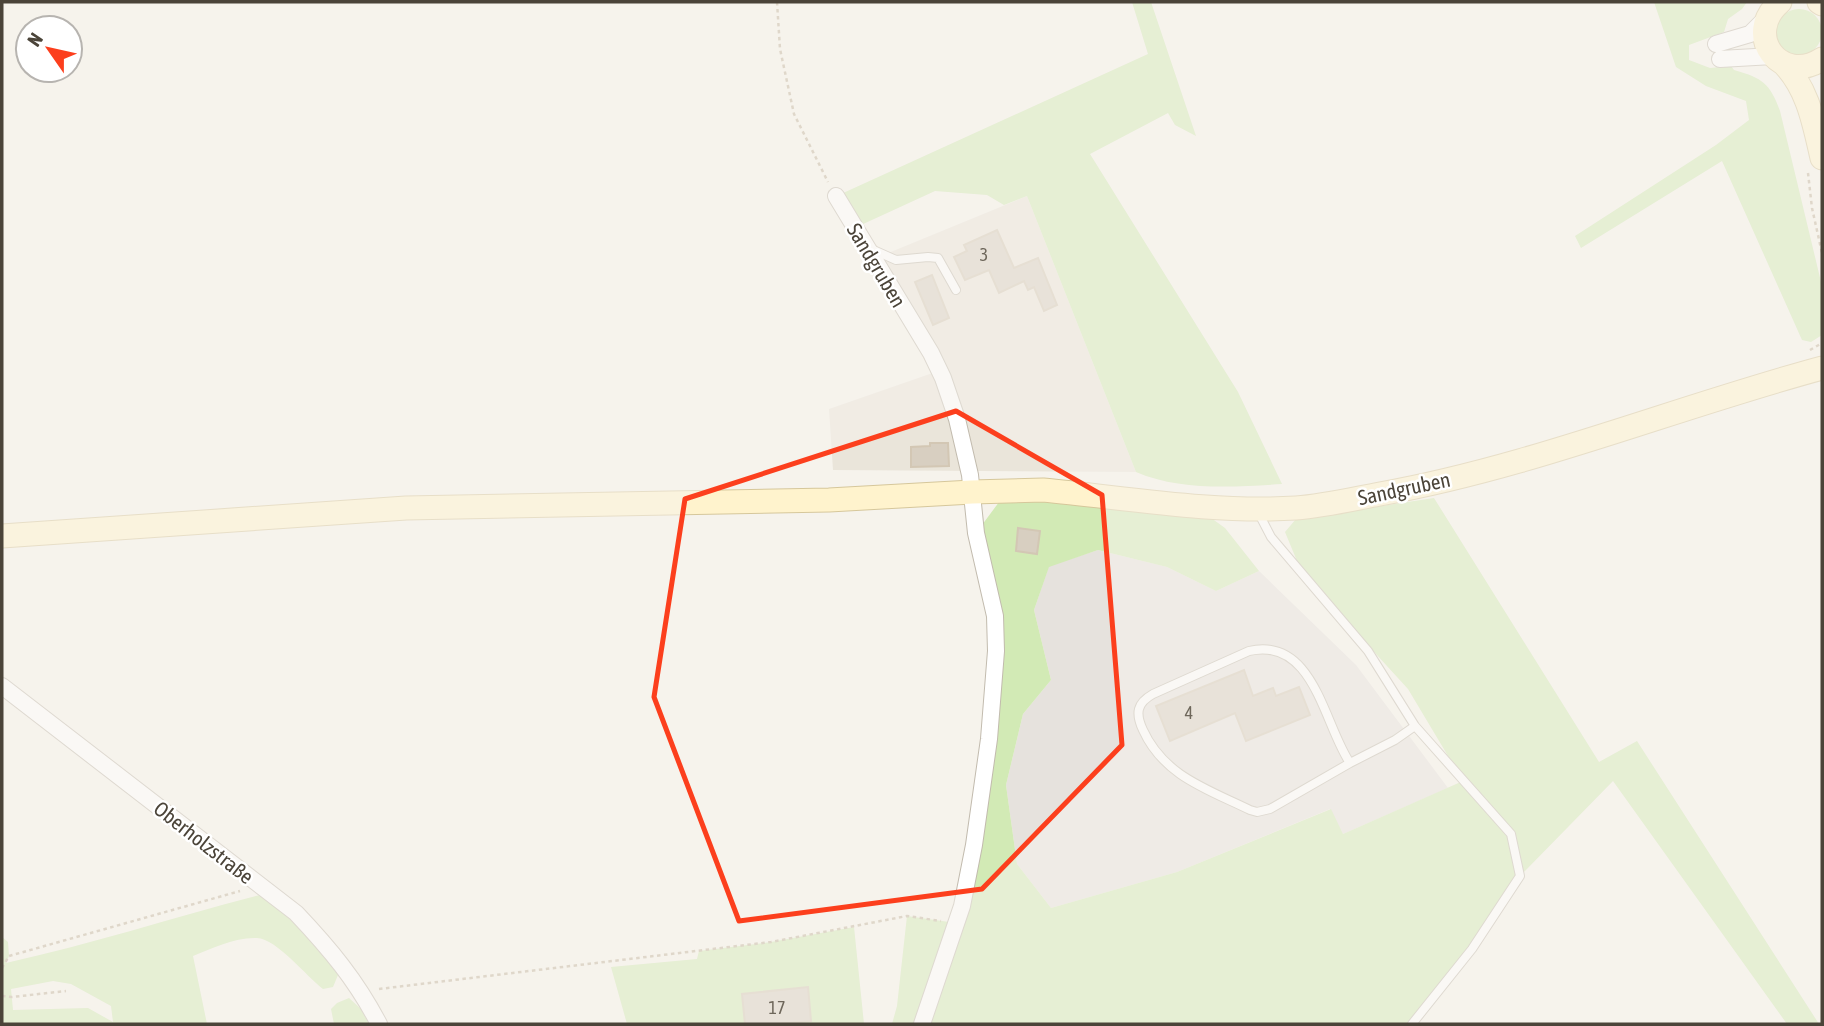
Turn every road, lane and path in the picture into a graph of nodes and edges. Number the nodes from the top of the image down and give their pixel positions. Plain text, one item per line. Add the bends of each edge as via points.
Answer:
1 (777, 2) edge
2 (1774, 7) edge
3 (1777, 59) junction
4 (1822, 60) edge
5 (1813, 117) junction
6 (1815, 164) edge
7 (836, 196) joint
8 (867, 247) junction
9 (1822, 253) edge
10 (956, 290) dead end
11 (1822, 368) edge
12 (972, 492) junction
13 (1257, 510) junction
14 (2, 536) edge
15 (2, 686) edge
16 (1415, 726) junction
17 (1350, 763) junction
18 (260, 885) junction
19 (956, 923) junction
20 (2, 968) edge
21 (66, 991) dead end
22 (362, 991) junction
23 (2, 996) edge
24 (379, 1024) edge
25 (922, 1024) edge
26 (1412, 1024) edge

1 - 7 path via 780,50 794,114
2 - 3 street via 1764,38
2 - 3 street via 1749,34 1718,51
3 - 4 street via 1804,67
3 - 5 street via 1798,83
4 - 5 street via 1812,92
5 - 6 street
6 - 9 path via 1812,208
7 - 8 street, Sandgruben
8 - 10 lane via 897,260 938,258
8 - 12 street, Sandgruben via 943,378 957,418
11 - 13 street, Sandgruben via 1421,486 1300,508
12 - 13 street, Sandgruben via 1044,491
12 - 14 street, Sandgruben via 829,500 407,508
12 - 19 street, Sandgruben via 976,533 995,616 996,651 974,845
13 - 16 lane via 1271,537 1368,651
15 - 18 street, Oberholzstraße
16 - 17 lane
16 - 26 lane via 1511,834 1520,876 1472,949
17 - 17 lane via 1310,677 1299,665 1270,650 1249,651 1153,694 1138,709 1141,727 1163,762 1257,812
18 - 20 path via 9,956
18 - 22 street, Oberholzstraße via 296,913
19 - 22 path via 907,916 771,942
19 - 25 street, Sandgruben
21 - 23 path
22 - 24 street, Oberholzstraße

